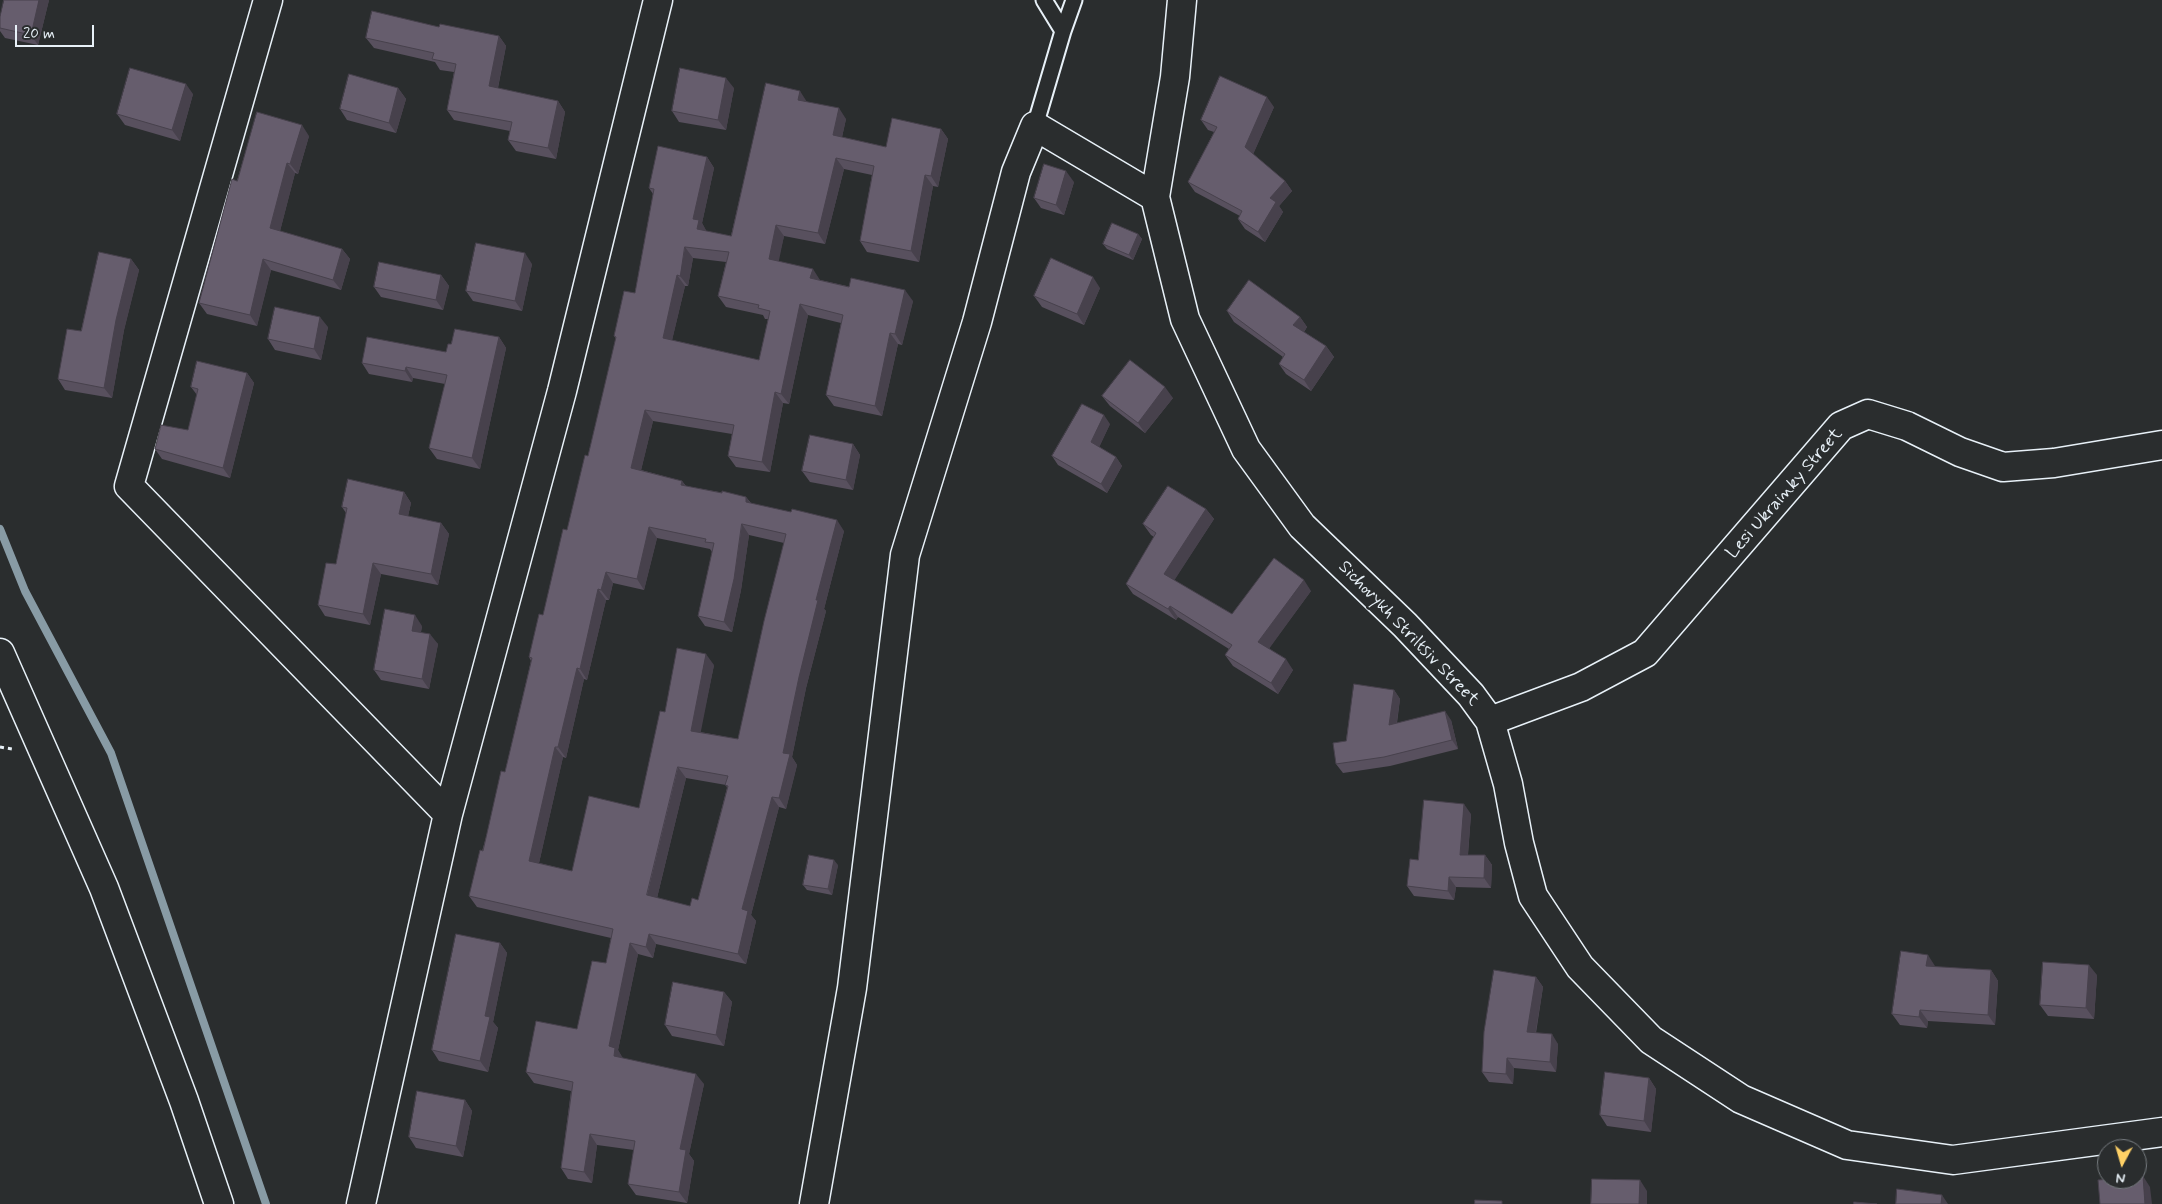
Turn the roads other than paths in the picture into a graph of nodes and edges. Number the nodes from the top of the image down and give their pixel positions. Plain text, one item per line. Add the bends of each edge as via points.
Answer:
1 (268, 0) edge
2 (658, 0) edge
3 (1044, 0) edge
4 (1074, 0) edge
5 (1182, 0) edge
6 (1063, 31) junction
7 (1035, 126) junction
8 (1155, 197) junction
9 (2162, 445) edge
10 (0, 653) edge
11 (1490, 721) junction
12 (448, 814) junction
13 (2162, 1132) edge
14 (219, 1204) edge
15 (361, 1204) edge
16 (814, 1204) edge

1 - 12 street via 129,486
2 - 12 street via 562,391
3 - 6 lane
4 - 6 lane
5 - 8 street, Sichovykh Striltsiv Street via 1175,77
6 - 7 lane
7 - 8 street
7 - 16 street via 1016,172 977,322 905,555 852,988
8 - 11 street, Sichovykh Striltsiv Street via 1185,319 1246,448 1302,526 1405,625
9 - 11 street, Lesi Ukrainky Street via 2054,463 2003,466 1868,414 1841,426 1646,653 1581,687
10 - 14 street via 104,888
11 - 13 street, Sichovykh Striltsiv Street via 1533,896 1580,967 1651,1040 1742,1099 1847,1145 1953,1160
12 - 15 street

